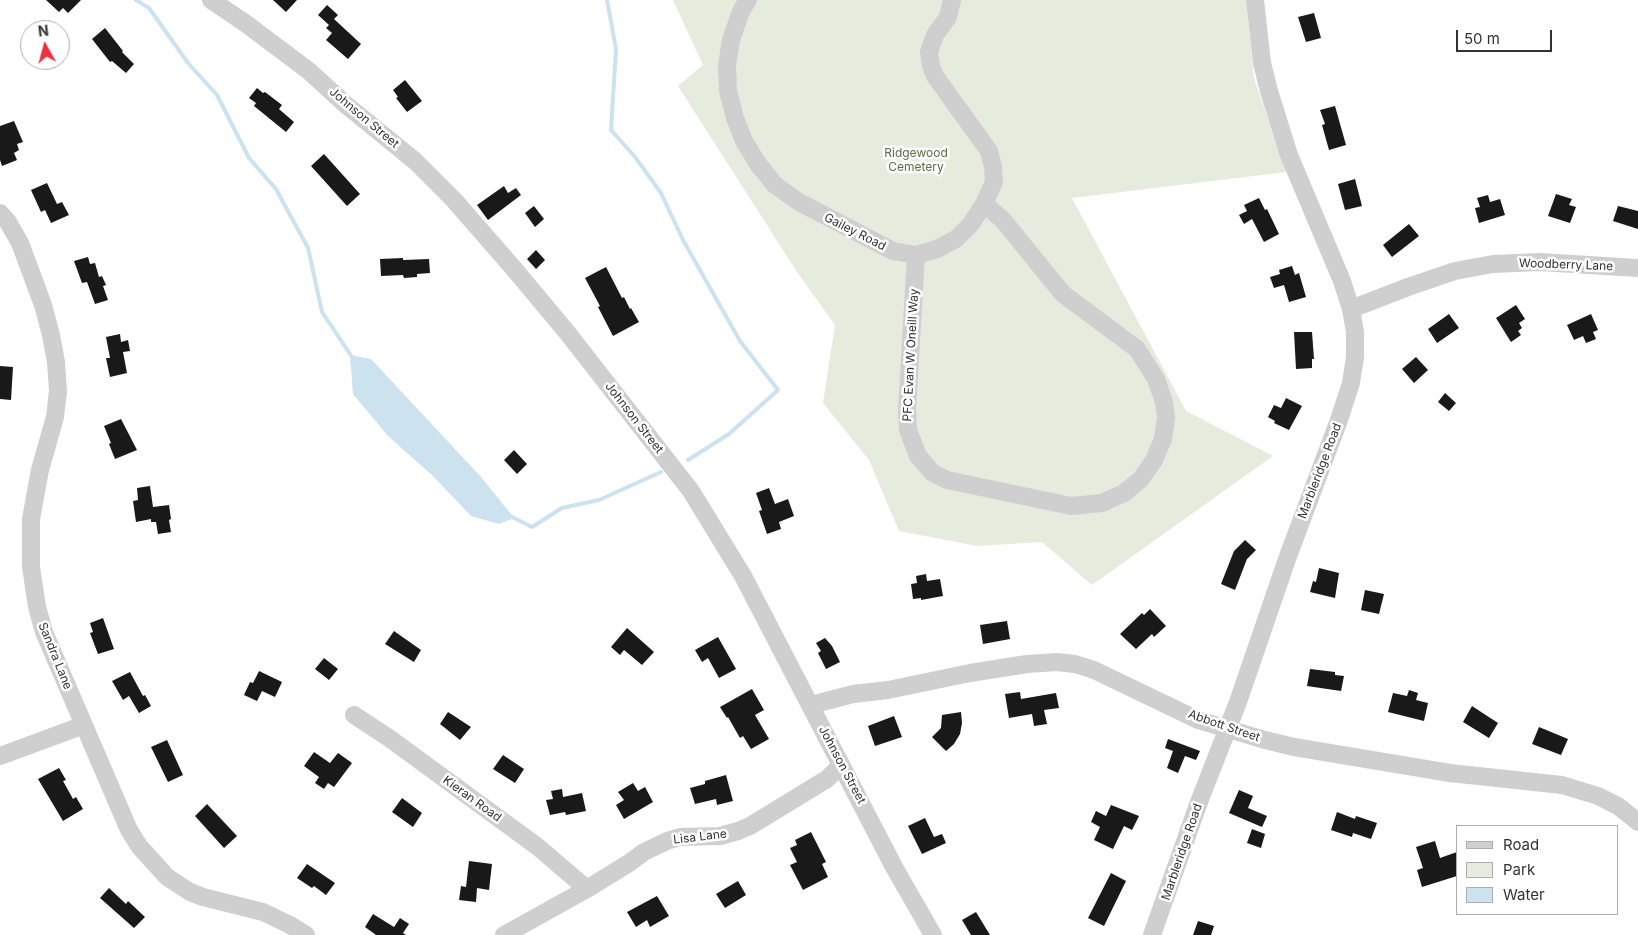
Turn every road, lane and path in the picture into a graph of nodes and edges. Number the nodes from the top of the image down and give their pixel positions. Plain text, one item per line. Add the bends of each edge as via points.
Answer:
1 (211, 0) edge
2 (748, 0) edge
3 (952, 0) edge
4 (1255, 0) edge
5 (984, 204) junction
6 (0, 213) edge
7 (916, 255) junction
8 (1638, 268) edge
9 (1351, 309) junction
10 (811, 706) junction
11 (354, 715) dead end
12 (84, 725) junction
13 (1228, 729) junction
14 (0, 756) edge
15 (841, 765) junction
16 (1638, 822) edge
17 (587, 889) junction
18 (306, 935) edge
19 (504, 935) edge
20 (933, 935) edge
21 (1152, 935) edge

1 - 10 street, Johnson Street via 309,71 415,161 515,270 691,491 742,576
2 - 7 street, Gailey Road via 732,40 727,65 728,91 744,141 758,164 775,186 799,202 893,251
3 - 5 street, Gailey Road via 948,17 929,52 930,66 989,151 994,182
4 - 9 street, Marbleridge Road via 1262,63 1277,118
5 - 7 street, Gailey Road via 972,224 956,239
5 - 7 street, PFC Evan W Oneill Way via 1002,218 1063,294 1137,349 1156,379 1166,417 1163,439 1141,479 1124,493 1102,504 1071,506 947,480 933,473 918,456 908,430 907,411
6 - 12 street, Sandra Lane via 20,243 43,305 54,353 58,391 31,519 31,567 44,632
8 - 9 street, Woodberry Lane via 1540,262 1493,264 1455,271
9 - 13 street, Marbleridge Road via 1355,357 1351,383
10 - 13 street, Abbott Street via 852,694 1027,664 1057,662 1094,670 1198,720
10 - 15 street, Johnson Street
11 - 17 street, Kieran Road via 538,847
12 - 14 street
12 - 18 street, Sandra Lane via 129,830 167,877 190,892 263,912
13 - 16 street, Abbott Street via 1294,747 1359,759 1562,785 1598,796 1618,806
13 - 21 street, Marbleridge Road
15 - 17 street, Lisa Lane via 828,779 750,826 720,836 680,837 667,841
15 - 20 street, Johnson Street
17 - 19 street, Lisa Lane

